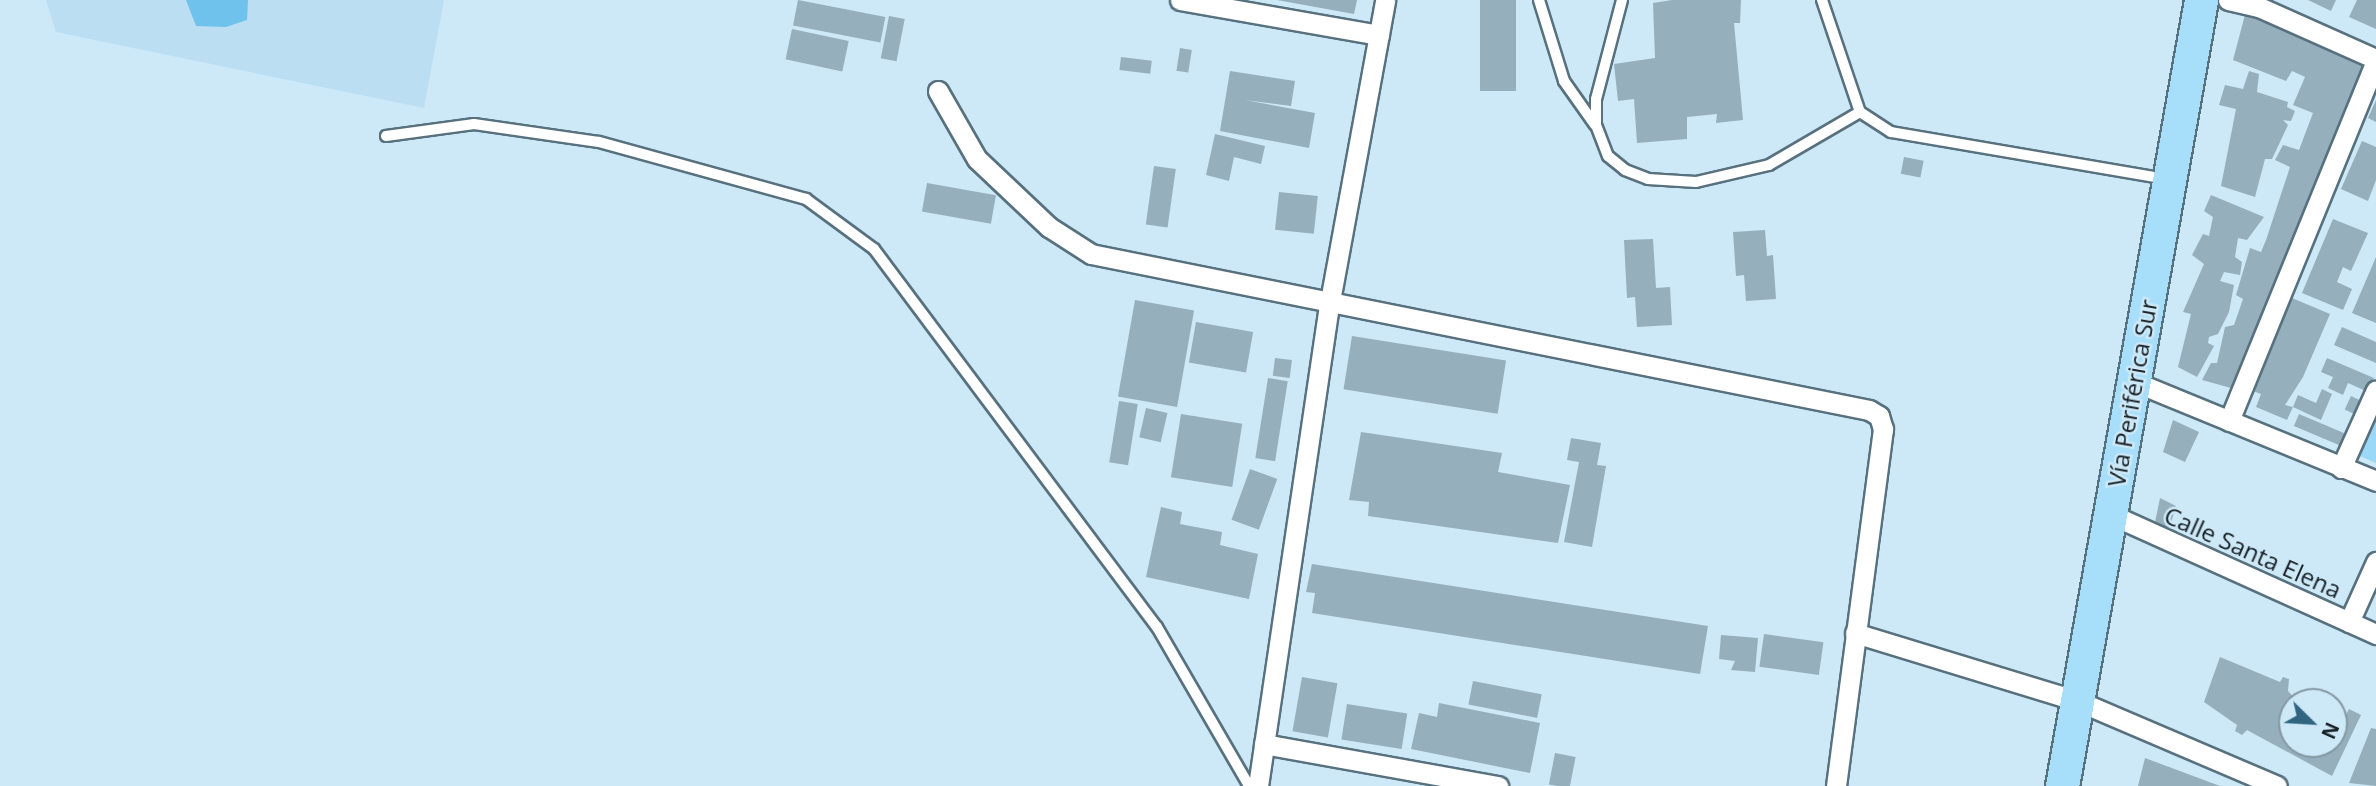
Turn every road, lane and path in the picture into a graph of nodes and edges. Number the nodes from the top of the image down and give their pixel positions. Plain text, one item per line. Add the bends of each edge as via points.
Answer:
1 (1180, 0) edge
2 (1385, 0) edge
3 (1539, 0) edge
4 (1622, 0) edge
5 (1822, 0) edge
6 (2201, 0) edge
7 (2228, 0) edge
8 (2260, 3) edge
9 (1379, 35) junction
10 (2376, 60) edge
11 (938, 91) dead end
12 (1860, 112) junction
13 (1596, 125) junction
14 (386, 136) dead end
15 (2168, 180) junction
16 (1330, 301) junction
17 (2134, 382) junction
18 (2376, 390) edge
19 (2230, 421) junction
20 (2341, 468) junction
21 (2376, 481) edge
22 (2110, 514) junction
23 (2376, 562) edge
24 (2349, 622) junction
25 (1855, 633) junction
26 (2376, 634) edge
27 (2078, 701) junction
28 (1264, 744) junction
29 (1249, 786) edge
30 (1258, 786) edge
31 (1498, 786) edge
32 (1836, 786) edge
33 (2062, 786) edge
34 (2277, 786) edge

1 - 9 street
2 - 9 street
3 - 13 lane via 1564,81
4 - 13 lane via 1596,99
5 - 12 lane
6 - 15 highway, Vía Periférica Sur
7 - 8 street
8 - 10 street
9 - 16 street
10 - 19 street
11 - 16 street via 977,159 1049,227 1091,254
12 - 13 lane via 1769,165 1696,182 1648,179 1625,170 1608,156
12 - 15 lane via 1891,132
14 - 29 lane via 474,124 599,142 806,199 874,249 1157,627
15 - 17 highway, Vía Periférica Sur
16 - 25 street via 1855,407 1879,416 1883,429
16 - 28 street
17 - 19 street
17 - 22 highway, Vía Periférica Sur
18 - 20 street
19 - 20 street
20 - 21 street
22 - 24 street, Calle Santa Elena
22 - 27 highway, Vía Periférica Sur
23 - 24 street
24 - 26 street, Calle Santa Elena
25 - 27 street
25 - 32 street
27 - 33 highway, Vía Periférica Sur
27 - 34 street
28 - 30 street
28 - 31 street

